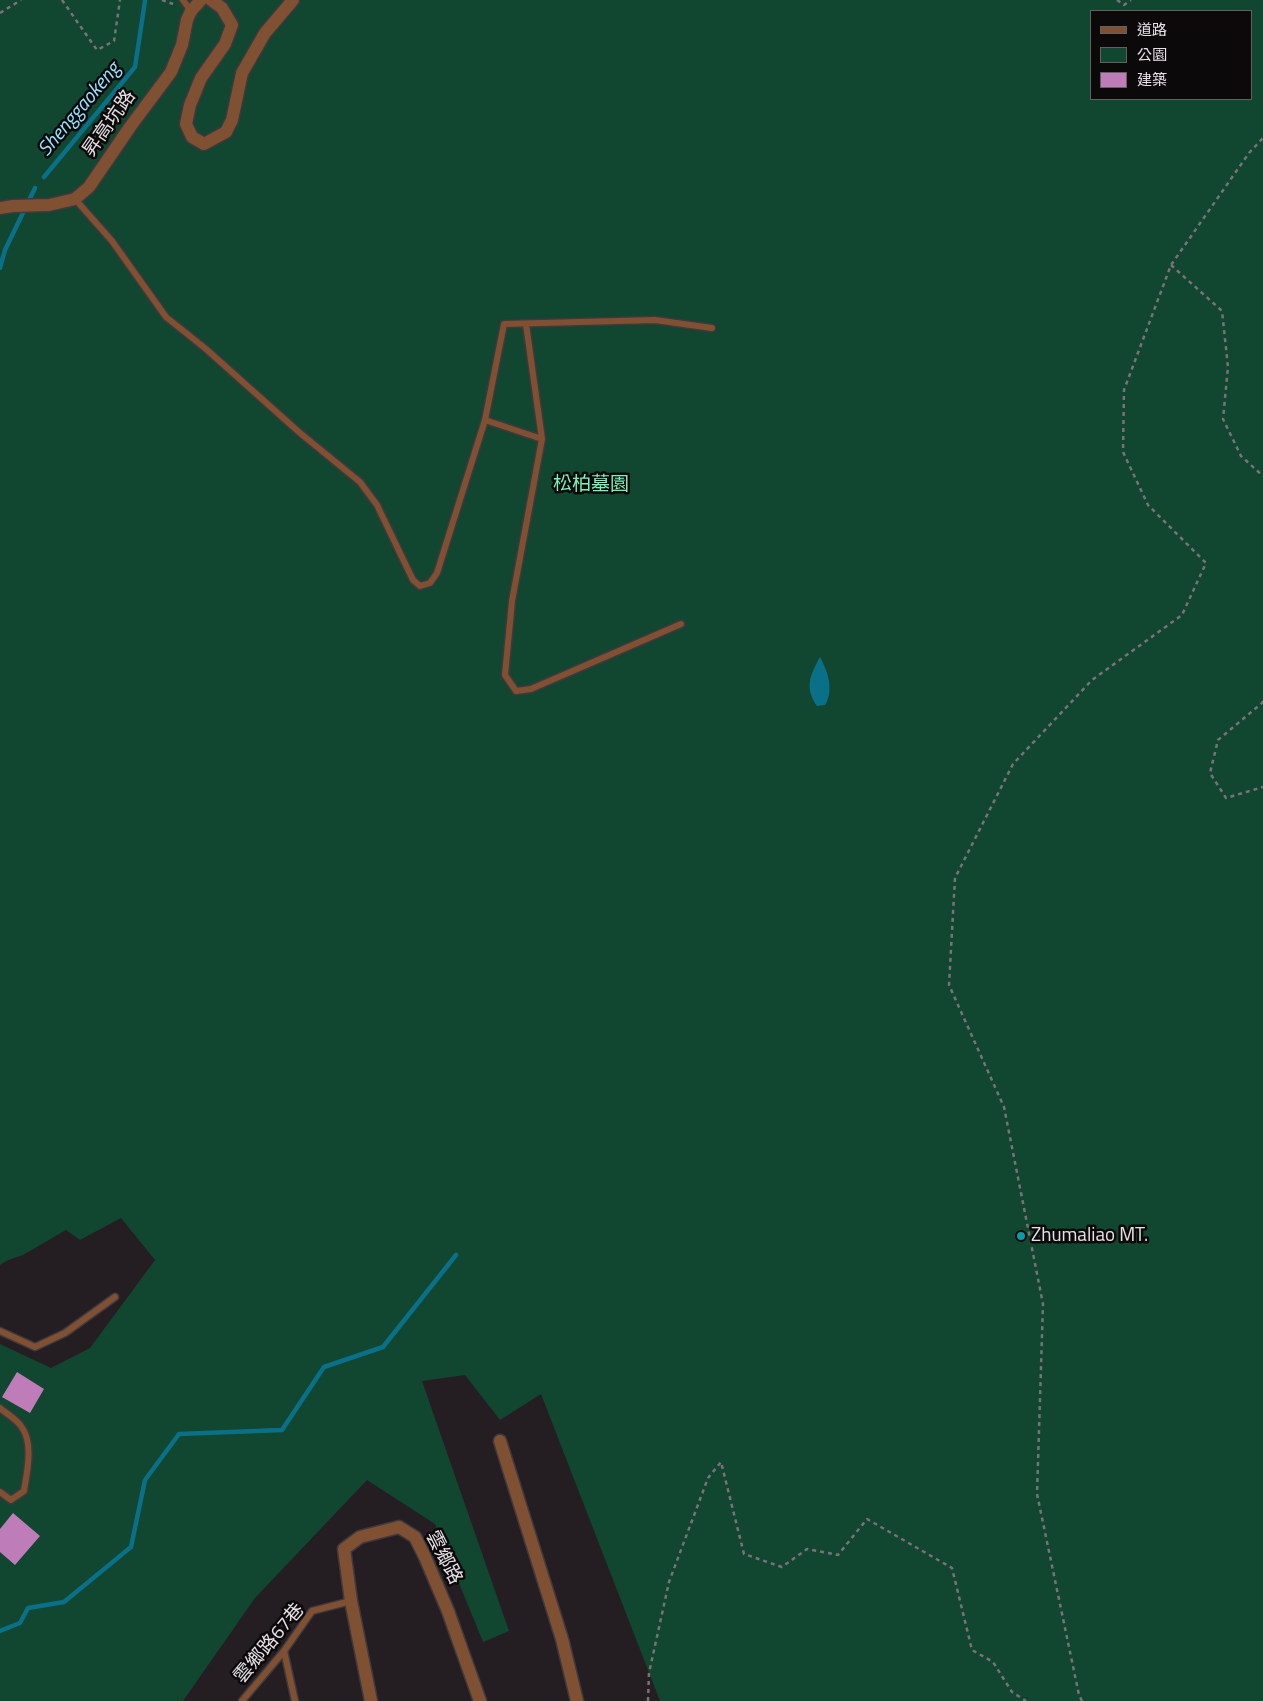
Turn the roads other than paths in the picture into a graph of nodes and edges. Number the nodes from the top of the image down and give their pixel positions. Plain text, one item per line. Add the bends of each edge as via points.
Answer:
1 (183, 0) edge
2 (201, 0) edge
3 (211, 0) edge
4 (293, 0) edge
5 (191, 11) junction
6 (75, 199) junction
7 (6, 207) edge
8 (526, 324) junction
9 (712, 328) dead end
10 (485, 420) junction
11 (542, 439) junction
12 (681, 624) dead end
13 (116, 1297) dead end
14 (0, 1331) edge
15 (0, 1408) edge
16 (500, 1441) dead end
17 (0, 1492) edge
18 (351, 1601) junction
19 (284, 1652) junction
20 (242, 1701) edge
21 (295, 1701) edge
22 (371, 1701) edge
23 (480, 1701) edge
24 (576, 1701) edge

1 - 5 lane
2 - 5 street, 昇高坑路
3 - 4 street via 222,8 232,25 225,44 200,78 190,105 186,124 192,137 204,144 226,132 232,120 242,73 265,32
5 - 6 street, 昇高坑路 via 171,72 89,187
6 - 7 street via 49,205
6 - 10 lane via 112,241 166,316 360,482 377,505 413,580 420,586 430,583 437,573
8 - 9 lane via 655,320
8 - 10 lane via 504,324
8 - 11 lane
10 - 11 lane
11 - 12 lane via 512,601 506,675 516,691 531,689
13 - 14 lane via 65,1333 35,1347
15 - 17 lane via 20,1425 28,1438 24,1491 11,1500
16 - 24 street via 562,1639
18 - 19 lane, 雲鄉路67巷 via 312,1611
18 - 22 street, 雲鄉路
18 - 23 street, 雲鄉路 via 344,1549 360,1537 398,1527 415,1536 448,1611
19 - 20 lane, 雲鄉路67巷
19 - 21 lane

